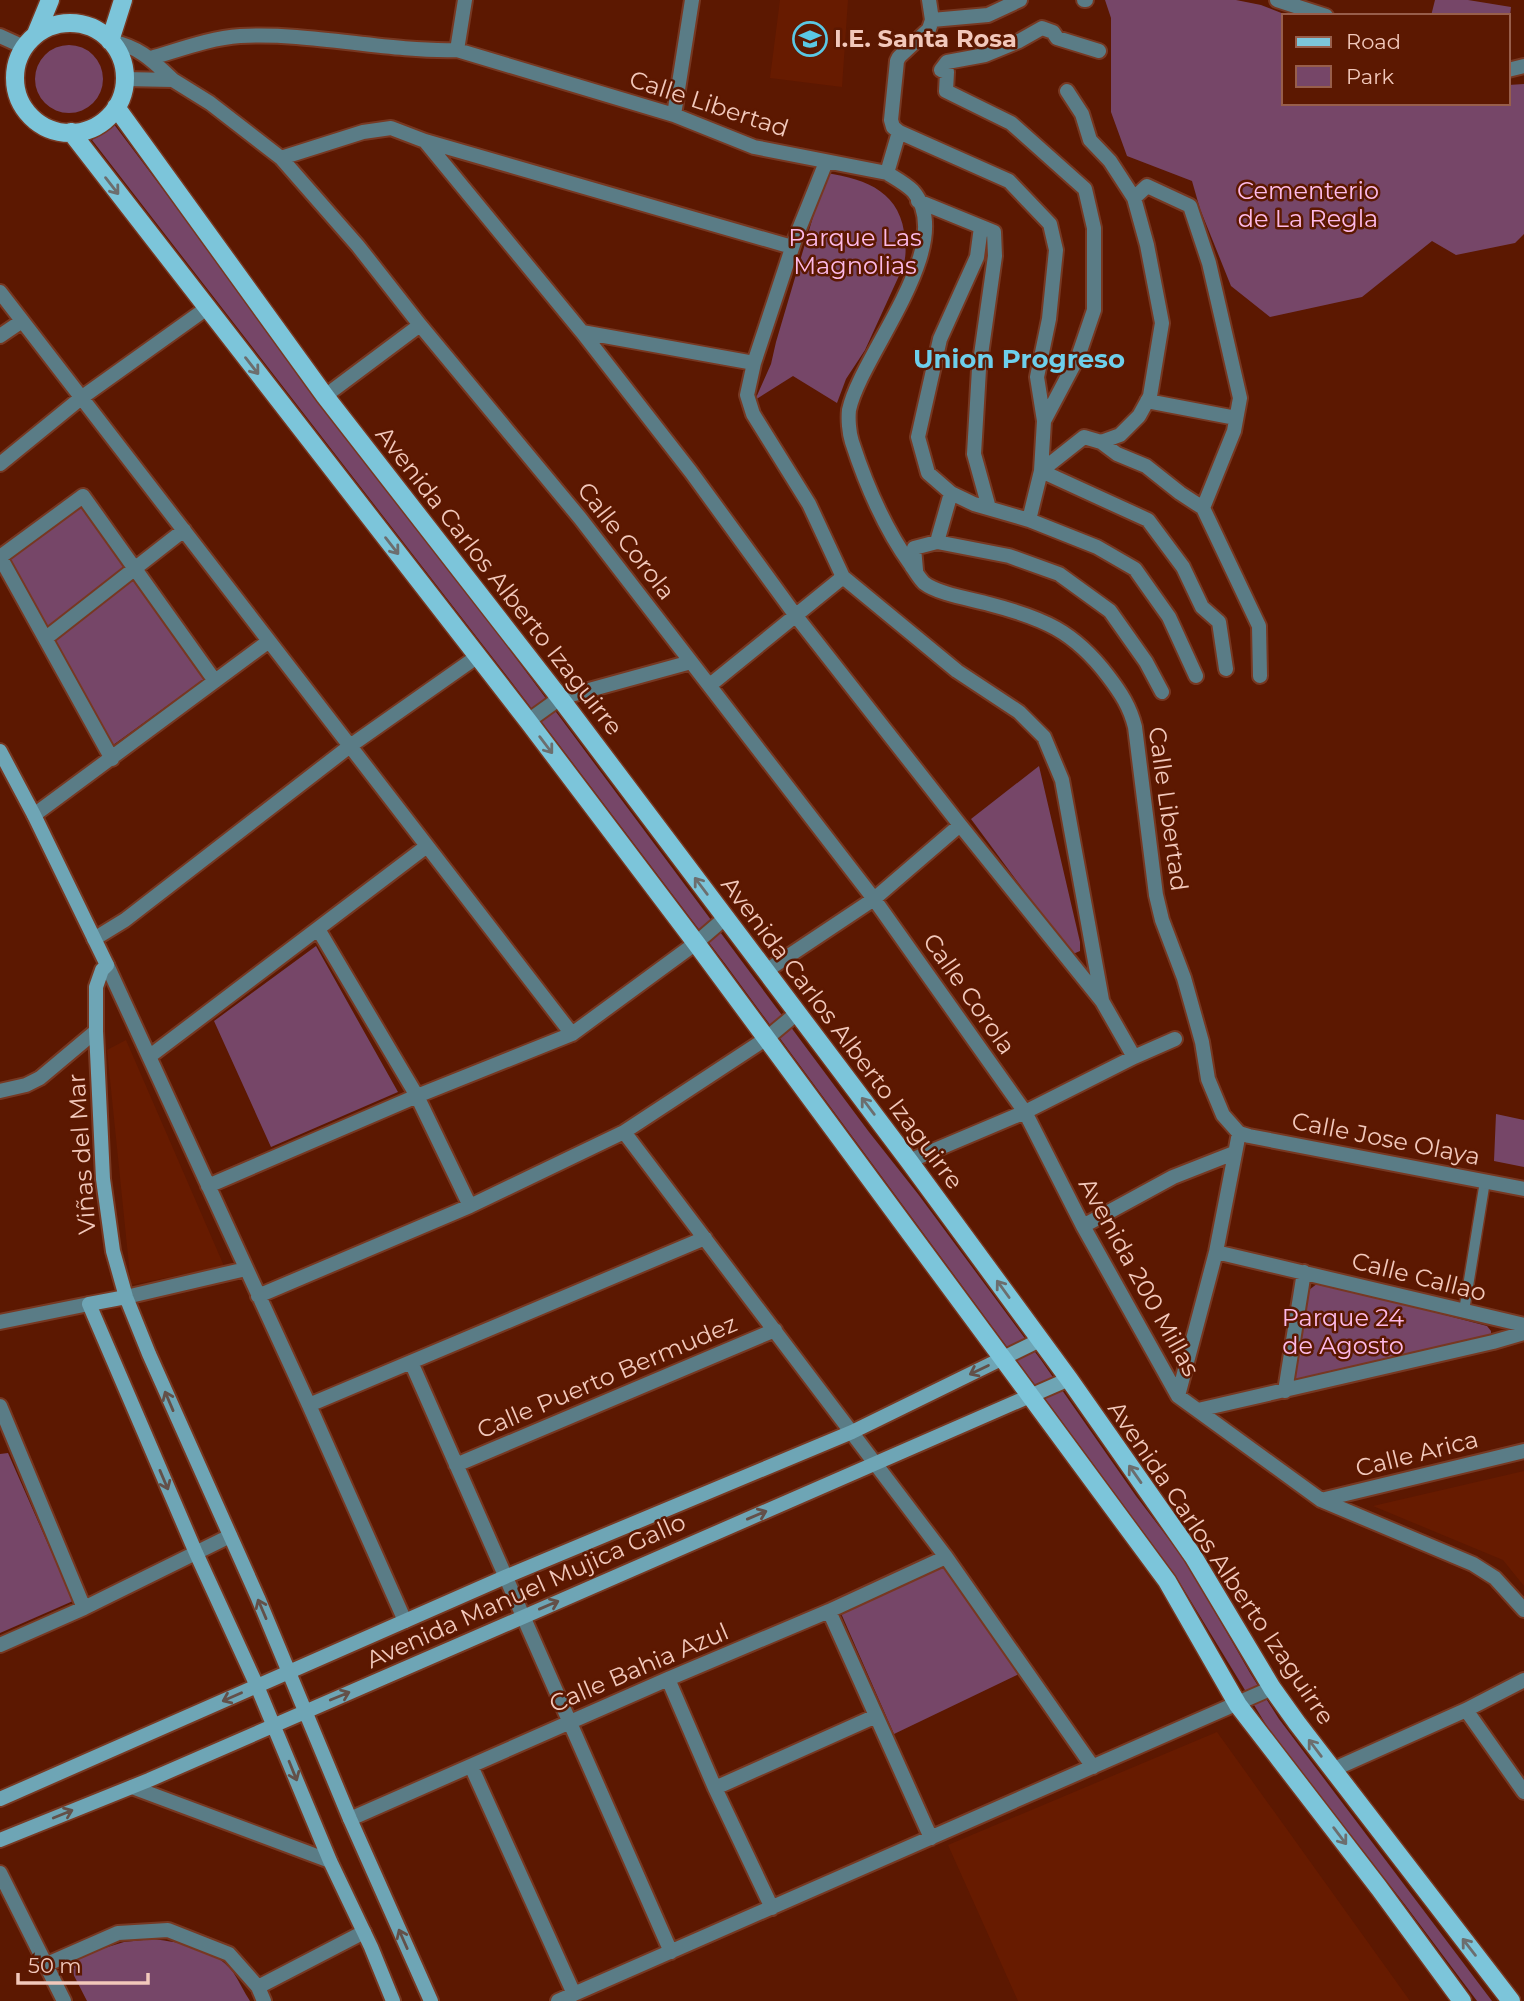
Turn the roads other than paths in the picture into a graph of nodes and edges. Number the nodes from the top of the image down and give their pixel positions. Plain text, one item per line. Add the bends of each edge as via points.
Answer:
1 (50, 0) edge
2 (123, 0) edge
3 (465, 0) edge
4 (692, 0) edge
5 (929, 0) edge
6 (1020, 0) edge
7 (1277, 0) edge
8 (1320, 14) edge
9 (932, 20) junction
10 (0, 36) edge
11 (30, 41) junction
12 (110, 41) junction
13 (457, 50) junction
14 (1099, 51) dead end
15 (151, 58) junction
16 (124, 79) junction
17 (173, 80) junction
18 (1067, 91) dead end
19 (116, 107) junction
20 (674, 116) junction
21 (71, 132) junction
22 (899, 132) junction
23 (425, 141) junction
24 (281, 158) junction
25 (826, 162) junction
26 (887, 173) junction
27 (1134, 198) junction
28 (918, 201) junction
29 (981, 227) junction
30 (792, 247) junction
31 (0, 292) edge
32 (207, 308) junction
33 (22, 321) junction
34 (420, 325) junction
35 (582, 332) junction
36 (0, 336) edge
37 (754, 363) junction
38 (325, 396) junction
39 (81, 398) junction
40 (1147, 401) junction
41 (1236, 418) junction
42 (1044, 421) junction
43 (1101, 442) junction
44 (0, 464) edge
45 (1041, 471) junction
46 (951, 493) junction
47 (989, 508) junction
48 (1203, 508) junction
49 (1030, 520) junction
50 (184, 530) junction
51 (937, 542) junction
52 (135, 569) junction
53 (916, 572) junction
54 (843, 578) junction
55 (796, 616) junction
56 (46, 638) junction
57 (269, 641) junction
58 (478, 656) junction
59 (691, 662) junction
60 (1226, 669) dead end
61 (1196, 676) dead end
62 (1260, 676) dead end
63 (215, 681) junction
64 (710, 685) junction
65 (1162, 692) dead end
66 (560, 698) junction
67 (528, 721) junction
68 (350, 746) junction
69 (0, 751) edge
70 (112, 759) junction
71 (34, 815) junction
72 (960, 825) junction
73 (427, 846) junction
74 (874, 899) junction
75 (725, 918) junction
76 (318, 929) junction
77 (94, 939) junction
78 (696, 943) junction
79 (107, 965) junction
80 (766, 971) junction
81 (1102, 1001) junction
82 (797, 1013) junction
83 (96, 1031) junction
84 (572, 1034) junction
85 (767, 1038) junction
86 (1175, 1039) dead end
87 (149, 1056) junction
88 (1134, 1057) junction
89 (0, 1091) edge
90 (417, 1096) junction
91 (1025, 1112) junction
92 (624, 1132) junction
93 (1239, 1133) junction
94 (1234, 1153) junction
95 (909, 1161) junction
96 (1485, 1181) junction
97 (208, 1186) junction
98 (1524, 1189) edge
99 (470, 1206) junction
100 (1083, 1226) junction
101 (705, 1238) junction
102 (1216, 1252) junction
103 (246, 1269) junction
104 (1304, 1272) junction
105 (258, 1296) junction
106 (126, 1297) junction
107 (89, 1304) junction
108 (1464, 1311) junction
109 (0, 1322) edge
110 (1524, 1325) edge
111 (775, 1330) junction
112 (1524, 1333) edge
113 (1040, 1340) junction
114 (1003, 1359) junction
115 (411, 1362) junction
116 (1069, 1379) junction
117 (1285, 1391) junction
118 (1031, 1396) junction
119 (1178, 1396) junction
120 (309, 1405) junction
121 (0, 1406) edge
122 (1198, 1410) junction
123 (852, 1432) junction
124 (7, 1442) edge
125 (1524, 1451) edge
126 (876, 1464) junction
127 (456, 1465) junction
128 (1321, 1500) junction
129 (230, 1536) junction
130 (196, 1553) junction
131 (946, 1558) junction
132 (505, 1577) junction
133 (84, 1608) junction
134 (829, 1611) junction
135 (1524, 1611) edge
136 (523, 1616) junction
137 (405, 1621) junction
138 (0, 1646) edge
139 (289, 1672) junction
140 (668, 1679) junction
141 (1524, 1680) edge
142 (257, 1686) junction
143 (1272, 1688) junction
144 (1238, 1705) junction
145 (1466, 1710) junction
146 (306, 1711) junction
147 (876, 1716) junction
148 (570, 1723) junction
149 (274, 1725) junction
150 (471, 1766) junction
151 (1093, 1767) junction
152 (1332, 1770) junction
153 (132, 1787) junction
154 (715, 1788) junction
155 (1524, 1792) edge
156 (0, 1799) edge
157 (350, 1819) junction
158 (931, 1838) junction
159 (0, 1840) edge
160 (330, 1861) junction
161 (0, 1873) edge
162 (772, 1908) junction
163 (364, 1932) junction
164 (671, 1952) junction
165 (46, 1965) junction
166 (258, 1987) junction
167 (574, 1994) junction
168 (64, 2001) edge
169 (264, 2001) edge
170 (393, 2001) edge
171 (431, 2001) edge
172 (558, 2001) edge
173 (1462, 2001) edge
174 (1511, 2001) edge

1 - 11 main road
2 - 12 main road
3 - 13 street
4 - 20 street
5 - 9 street
6 - 9 street via 988,15
7 - 8 street
9 - 22 street via 929,29 897,61 891,120
10 - 11 street
11 - 12 main road via 55,25 76,23 96,29
11 - 21 main road via 19,57 15,78 24,108 49,128
12 - 15 street, Calle Corola via 128,44
12 - 16 main road via 122,60
13 - 15 street, Calle Libertad via 240,36
13 - 20 street, Calle Libertad
14 - 42 street via 1057,38 1042,27 985,55 947,62 941,70 947,72 946,91 1011,123 1086,189 1094,228 1094,310 1078,357
15 - 17 street, Calle Corola
16 - 17 street
16 - 19 main road
17 - 24 street, Calle Corola
18 - 27 street via 1082,114 1090,140
19 - 21 main road via 92,128
19 - 38 main road, Avenida Carlos Alberto Izaguirre
20 - 25 street, Calle Libertad via 754,147
21 -> 32 main road
22 - 26 street
22 - 42 street via 1009,181 1050,224 1056,250 1037,377
23 - 24 street via 391,128 363,132
23 - 30 street
23 - 35 street
24 - 34 street, Calle Corola
25 - 26 street, Calle Libertad
25 - 30 street
26 - 28 street, Calle Libertad
27 - 40 street via 1162,323
27 - 41 street via 1147,186 1190,206 1209,263 1240,398
28 - 29 street
28 - 53 street, Calle Libertad via 925,213 924,249 849,412 851,439 875,503
29 - 46 street via 977,257 940,339 918,437 928,472
29 - 47 street via 994,232 995,256 979,369 974,454
30 - 37 street
31 - 33 street
32 - 39 street
32 -> 58 main road
33 - 36 street
33 - 39 street
34 - 38 street
34 - 59 street, Calle Corola
35 - 37 street
35 - 55 street
37 - 54 street via 747,395 753,414 809,504
38 - 66 main road, Avenida Carlos Alberto Izaguirre
39 - 44 street
39 - 50 street
40 - 41 street
40 - 43 street via 1120,435
41 - 48 street
42 - 45 street
43 - 45 street via 1084,437
43 - 48 street via 1146,466
45 - 49 street
45 - 60 street via 1148,520 1183,567 1202,607 1219,622
46 - 47 street
46 - 51 street
47 - 49 street
48 - 62 street via 1259,626
49 - 61 street via 1097,547 1135,569 1169,618
50 - 52 street
50 - 57 street
51 - 53 street via 914,548
51 - 65 street via 1009,556 1059,574 1110,611
52 - 56 street
52 - 56 street via 83,496 0,557
52 - 63 street
53 - 93 street, Calle Libertad via 924,583 952,595 1027,614 1062,630 1093,656 1124,697 1135,727 1162,920 1184,978 1208,1079 1223,1115
54 - 55 street
54 - 81 street via 957,671 1019,712 1044,737 1062,780
55 - 64 street
55 - 72 street
56 - 70 street
57 - 63 street
57 - 68 street
58 - 67 main road
58 - 68 street
59 - 64 street, Calle Corola
59 - 66 street
63 - 70 street
64 - 74 street, Calle Corola
66 - 67 street
75 -> 66 main road, Avenida Carlos Alberto Izaguirre
67 -> 78 main road
68 - 73 street
68 - 77 street
69 - 71 street
70 - 71 street
71 - 77 street
72 - 74 street
72 - 81 street
73 - 76 street
73 - 84 street
74 - 80 street
74 - 91 street, Calle Corola
75 - 78 street
75 - 80 main road, Avenida Carlos Alberto Izaguirre
76 - 87 street
76 - 90 street
77 - 79 street
78 - 84 street
78 - 85 main road
79 - 83 street, Viñas del Mar via 96,987
79 - 87 street
80 - 82 main road, Avenida Carlos Alberto Izaguirre
81 - 88 street
82 - 85 street
95 -> 82 main road, Avenida Carlos Alberto Izaguirre
83 - 89 street via 40,1078
83 - 106 street, Viñas del Mar via 103,1179 113,1251
84 - 90 street
85 - 92 street
85 - 114 main road
86 - 88 street
87 - 97 street
88 - 91 street
90 - 97 street
90 - 99 street
91 - 95 street
91 - 100 street, Avenida 200 Millas
92 - 99 street
92 - 101 street
93 - 94 street
93 - 96 street, Calle Jose Olaya
94 - 100 street via 1172,1177
94 - 102 street
113 -> 95 main road, Avenida Carlos Alberto Izaguirre
96 - 98 street, Calle Jose Olaya
96 - 108 lane
97 - 103 street
99 - 105 street
100 - 119 street, Avenida 200 Millas
101 - 111 street
101 - 115 street
102 - 104 street, Calle Callao
102 - 119 street
103 - 105 street
103 - 106 street
104 - 108 street, Calle Callao
104 - 117 street
105 - 120 street
106 - 107 street
129 -> 106 street, Viñas del Mar
107 - 109 street
107 -> 130 street
108 - 110 street, Calle Callao
111 - 123 street
111 - 127 street, Calle Puerto Bermudez
112 - 117 street
113 - 114 street, Avenida Manuel Mujica Gallo
113 - 116 main road, Avenida Carlos Alberto Izaguirre
114 - 118 main road
114 -> 123 street, Avenida Manuel Mujica Gallo
115 - 120 street
115 - 127 street
116 - 118 street, Avenida Manuel Mujica Gallo
143 -> 116 main road, Avenida Carlos Alberto Izaguirre via 1193,1556
117 - 122 street
118 - 126 street, Avenida Manuel Mujica Gallo
118 - 144 main road via 1167,1581
119 - 122 street, Avenida 200 Millas
120 - 137 street
121 - 124 street
122 - 128 street, Avenida 200 Millas
123 - 126 street
123 - 132 street, Avenida Manuel Mujica Gallo
124 - 133 street
125 - 128 street, Calle Arica
126 - 131 street
136 -> 126 street, Avenida Manuel Mujica Gallo
127 - 132 street
128 - 135 street, Avenida 200 Millas via 1473,1564 1495,1578
129 - 130 street
139 -> 129 street, Viñas del Mar
130 - 133 street
130 - 142 street
131 - 134 street, Calle Bahia Azul
131 - 151 street
132 - 136 street
132 - 137 street, Avenida Manuel Mujica Gallo
133 - 138 street
134 - 140 street, Calle Bahia Azul
134 - 147 street
146 -> 136 street, Avenida Manuel Mujica Gallo
136 - 148 street
137 - 139 street, Avenida Manuel Mujica Gallo
139 - 142 street, Avenida Manuel Mujica Gallo
139 - 146 street, Viñas del Mar
140 - 148 street, Calle Bahia Azul
140 - 154 street
141 - 145 street
142 - 149 street
142 -> 156 street, Avenida Manuel Mujica Gallo
143 - 144 street
152 -> 143 main road, Avenida Carlos Alberto Izaguirre
144 - 151 street
144 -> 173 main road
145 - 152 street
145 - 155 street
146 - 149 street, Avenida Manuel Mujica Gallo
146 - 157 street, Viñas del Mar
147 - 154 street
147 - 158 street
148 - 150 street, Calle Bahia Azul
148 - 164 street
149 - 153 street, Avenida Manuel Mujica Gallo
149 -> 160 street
150 - 157 street, Calle Bahia Azul
150 - 167 street
151 - 158 street
174 -> 152 main road, Avenida Carlos Alberto Izaguirre
159 -> 153 street, Avenida Manuel Mujica Gallo
153 - 160 street
154 - 162 street
171 -> 157 street, Viñas del Mar
158 - 162 street
160 - 163 street
161 - 165 street
162 - 164 street
163 - 166 street
163 - 170 street
164 - 167 street
165 - 166 street via 118,1933 168,1930 229,1954
165 - 168 street
166 - 169 street
167 - 172 street

